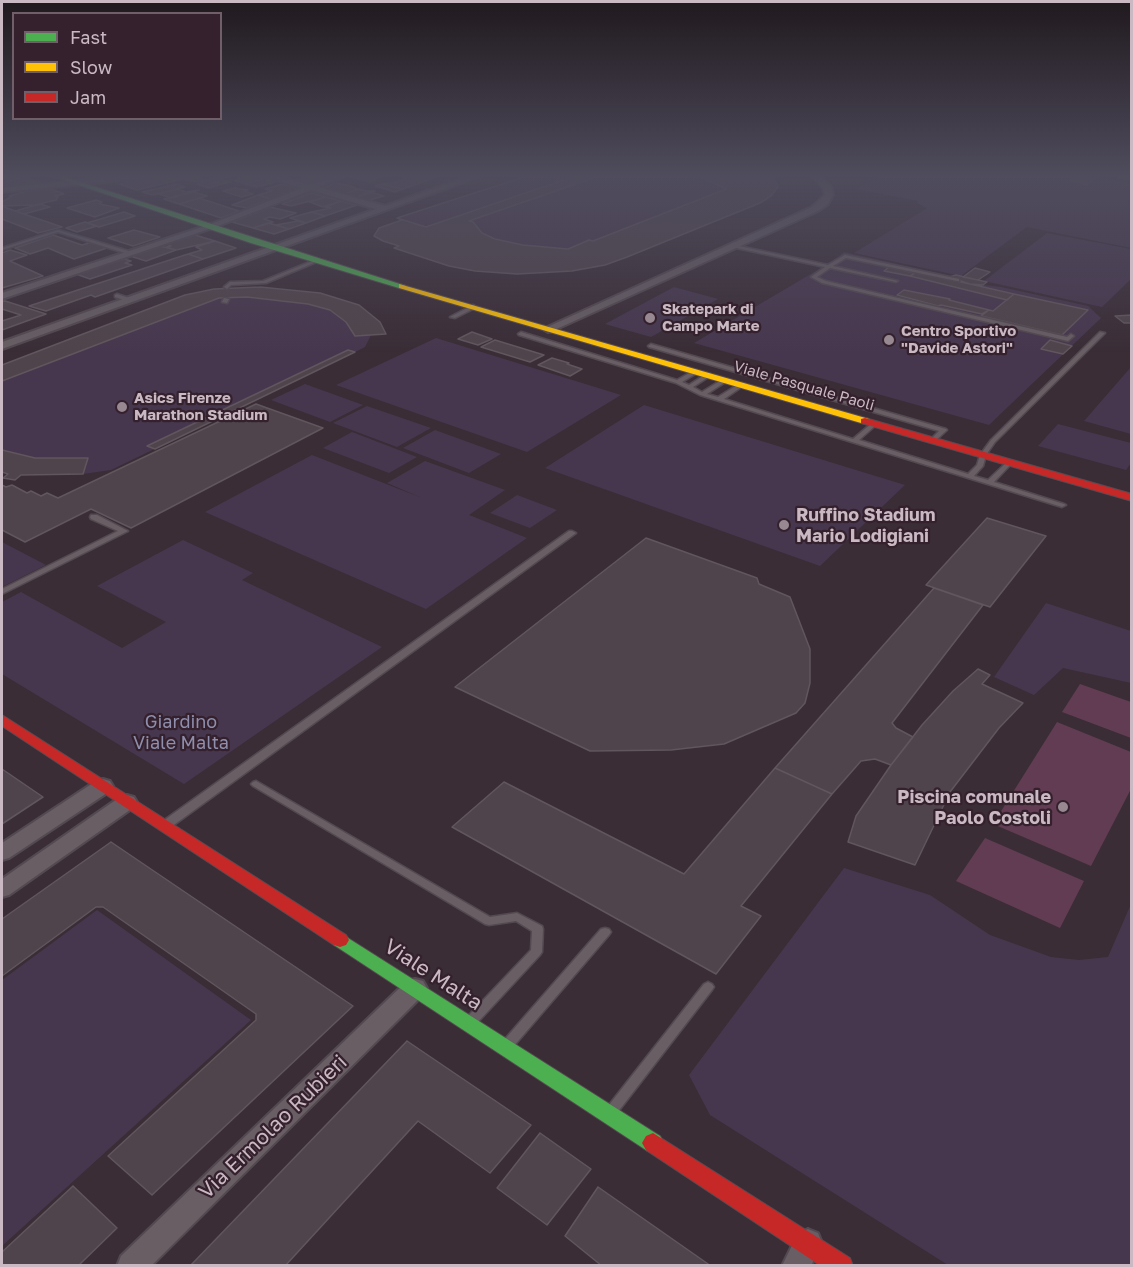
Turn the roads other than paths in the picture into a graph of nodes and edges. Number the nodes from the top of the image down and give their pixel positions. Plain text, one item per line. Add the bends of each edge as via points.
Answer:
1 (48, 234) edge
2 (68, 234) edge
3 (185, 234) edge
4 (237, 234) edge
5 (299, 234) edge
6 (305, 234) edge
7 (760, 234) edge
8 (269, 246) junction
9 (734, 246) junction
10 (2, 249) edge
11 (129, 253) junction
12 (319, 260) junction
13 (829, 265) junction
14 (896, 280) dead end
15 (957, 280) dead end
16 (227, 287) dead end
17 (2, 296) edge
18 (117, 296) junction
19 (130, 300) junction
20 (471, 307) junction
21 (453, 317) dead end
22 (542, 328) junction
23 (1102, 333) dead end
24 (1071, 336) dead end
25 (4, 340) edge
26 (591, 342) junction
27 (651, 346) dead end
28 (575, 351) junction
29 (678, 367) junction
30 (701, 374) junction
31 (662, 377) junction
32 (725, 381) junction
33 (678, 382) junction
34 (741, 385) junction
35 (688, 388) junction
36 (702, 394) junction
37 (719, 399) junction
38 (874, 424) junction
39 (854, 441) junction
40 (932, 441) junction
41 (983, 455) junction
42 (1009, 463) junction
43 (969, 477) junction
44 (989, 483) junction
45 (1131, 498) edge
46 (1062, 505) dead end
47 (94, 517) dead end
48 (572, 533) dead end
49 (2, 592) edge
50 (2, 720) edge
51 (256, 783) dead end
52 (103, 786) junction
53 (127, 802) junction
54 (164, 826) junction
55 (2, 853) edge
56 (2, 889) edge
57 (604, 932) dead end
58 (708, 987) dead end
59 (415, 988) junction
60 (469, 1023) junction
61 (505, 1047) junction
62 (609, 1114) junction
63 (802, 1255) edge
64 (131, 1266) edge
65 (842, 1266) edge

1 - 10 lane
2 - 11 lane
3 - 11 street
4 - 8 street, Viale Pasquale Paoli
5 - 8 street
6 - 8 street
7 - 9 street
8 - 12 street, Viale Pasquale Paoli
8 - 18 street
8 - 19 street
9 - 13 lane
9 - 22 street
11 - 17 street
12 - 16 lane via 264,282
12 - 20 street, Viale Pasquale Paoli
13 - 14 lane
13 - 15 lane via 845,256
13 - 24 lane via 814,279 1068,339
18 - 19 lane
18 - 25 street
19 - 25 street
20 - 21 lane
20 - 22 street, Viale Pasquale Paoli
22 - 26 street, Viale Pasquale Paoli
22 - 28 lane via 521,334
23 - 41 lane
26 - 28 lane
26 - 29 street, Viale Pasquale Paoli
27 - 40 lane via 944,430
28 - 31 lane
29 - 30 street, Viale Pasquale Paoli
29 - 31 lane
30 - 32 street, Viale Pasquale Paoli
30 - 33 lane
30 - 35 lane
31 - 33 lane
32 - 34 street, Viale Pasquale Paoli
32 - 36 lane
33 - 35 lane
34 - 37 lane
34 - 38 street, Viale Pasquale Paoli
35 - 36 lane
36 - 37 lane
37 - 39 lane
38 - 39 lane
38 - 40 street, Viale Pasquale Paoli
39 - 43 lane
40 - 41 street, Viale Pasquale Paoli
41 - 42 street, Viale Pasquale Paoli
41 - 43 lane via 980,466
42 - 44 lane
42 - 45 street, Viale Pasquale Paoli
43 - 44 lane
44 - 46 lane
47 - 49 lane via 124,531
48 - 54 lane
50 - 52 street, Viale Malta
51 - 60 lane via 489,921 517,917 538,929 536,952
52 - 53 street, Viale Malta
52 - 55 street
53 - 54 street, Viale Malta
53 - 56 street
54 - 59 street, Viale Malta
57 - 61 lane
58 - 62 lane
59 - 60 street, Viale Malta
59 - 64 street, Via Ermolao Rubieri
60 - 61 street, Viale Malta
61 - 62 street, Viale Malta
62 - 63 street, Viale Malta
63 - 65 street, Viale Malta

